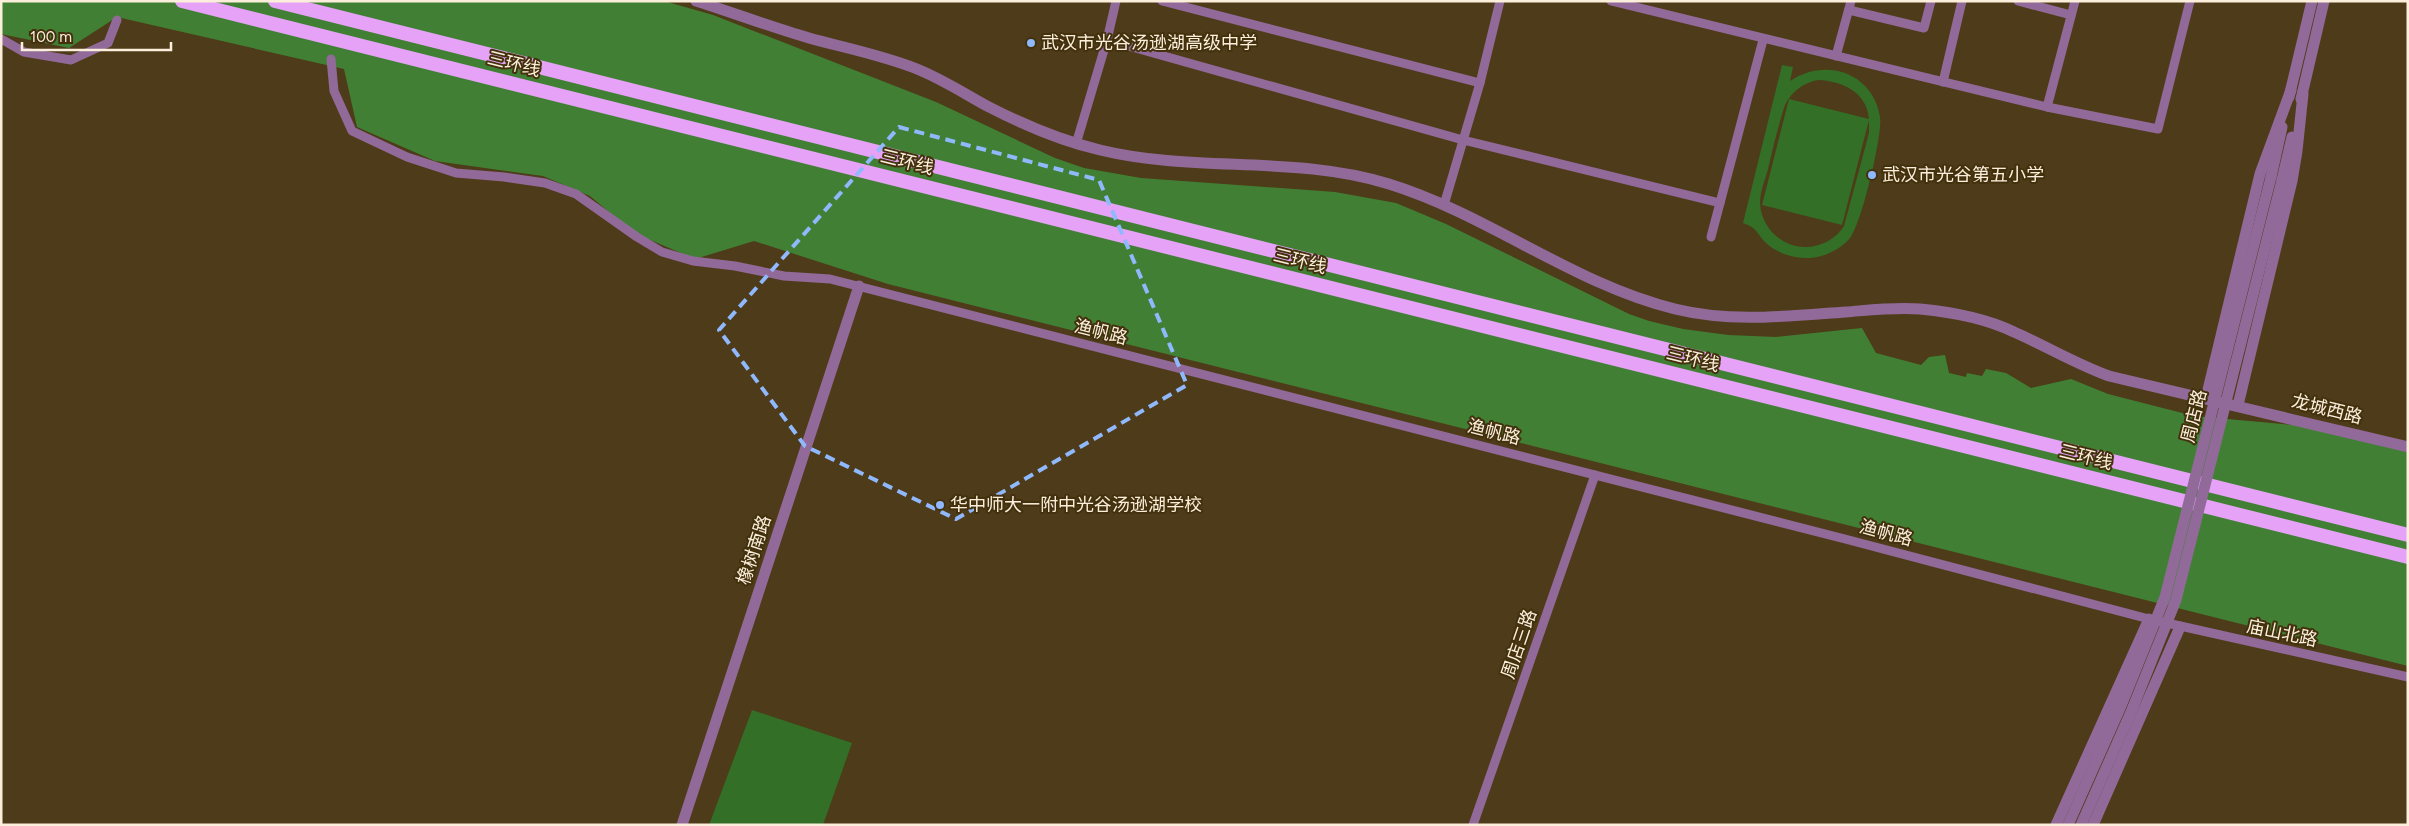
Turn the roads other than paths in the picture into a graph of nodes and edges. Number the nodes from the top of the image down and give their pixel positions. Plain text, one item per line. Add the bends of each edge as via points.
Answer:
1 (182, 1) edge
2 (275, 1) edge
3 (696, 1) edge
4 (1116, 1) edge
5 (1162, 1) edge
6 (1500, 1) edge
7 (1611, 1) edge
8 (1931, 1) edge
9 (1962, 1) edge
10 (2018, 1) edge
11 (2075, 1) edge
12 (2190, 1) edge
13 (2320, 2) edge
14 (1850, 6) edge
15 (2071, 15) junction
16 (118, 20) dead end
17 (1, 39) edge
18 (1107, 40) junction
19 (1763, 40) junction
20 (1836, 56) junction
21 (331, 58) dead end
22 (1943, 82) junction
23 (1480, 83) junction
24 (2291, 90) junction
25 (2303, 94) junction
26 (2048, 107) junction
27 (1463, 140) junction
28 (1076, 144) junction
29 (2277, 178) junction
30 (1720, 204) junction
31 (1444, 205) junction
32 (1712, 237) dead end
33 (859, 286) junction
34 (2206, 398) junction
35 (2238, 405) junction
36 (2408, 447) edge
37 (1594, 474) junction
38 (2408, 535) edge
39 (2408, 557) edge
40 (2149, 619) junction
41 (2180, 627) junction
42 (2408, 677) edge
43 (682, 825) edge
44 (1474, 825) edge
45 (2056, 825) edge
46 (2068, 825) edge
47 (2081, 825) edge
48 (2093, 825) edge

1 - 39 highway, 三环线
2 - 38 highway, 三环线
3 - 28 street, 龙城西路 via 911,67 954,86 991,108
4 - 18 street
5 - 23 street
6 - 23 street
7 - 19 street
8 - 14 street via 1924,28
9 - 22 street
10 - 15 street
11 - 15 street
12 - 26 street via 2158,129
13 - 24 street, 周店路
13 - 25 street, 周店路
14 - 20 street
15 - 26 street
16 - 17 street via 108,43 71,60 24,52
18 - 27 street
18 - 28 street
19 - 20 street
19 - 30 street
20 - 22 street
21 - 33 street, 渔帆路 via 334,91 352,131 391,150 456,173 545,183 576,194 662,252 693,261 784,276 830,279
22 - 26 street
23 - 27 street
24 - 29 street, 周店路
24 - 34 street via 2260,174
25 - 29 street, 周店路
25 - 35 street via 2292,181
27 - 30 street
27 - 31 street
28 - 31 street, 龙城西路 via 1161,160 1342,173 1391,185
29 - 46 street, 周店路, bridge via 2165,597
29 - 47 street, 周店路, bridge via 2176,600
30 - 32 street
31 - 34 street, 龙城西路 via 1611,288 1679,310 1758,318 1891,308 1938,311 2011,330 2108,376
33 - 37 street, 渔帆路
33 - 43 street, 橡树南路
34 - 35 street, 龙城西路
35 - 36 street, 龙城西路
37 - 40 street, 渔帆路
37 - 44 street, 周店三路
40 - 41 street, 庙山北路
40 - 45 street
41 - 42 street, 庙山北路
41 - 48 street

